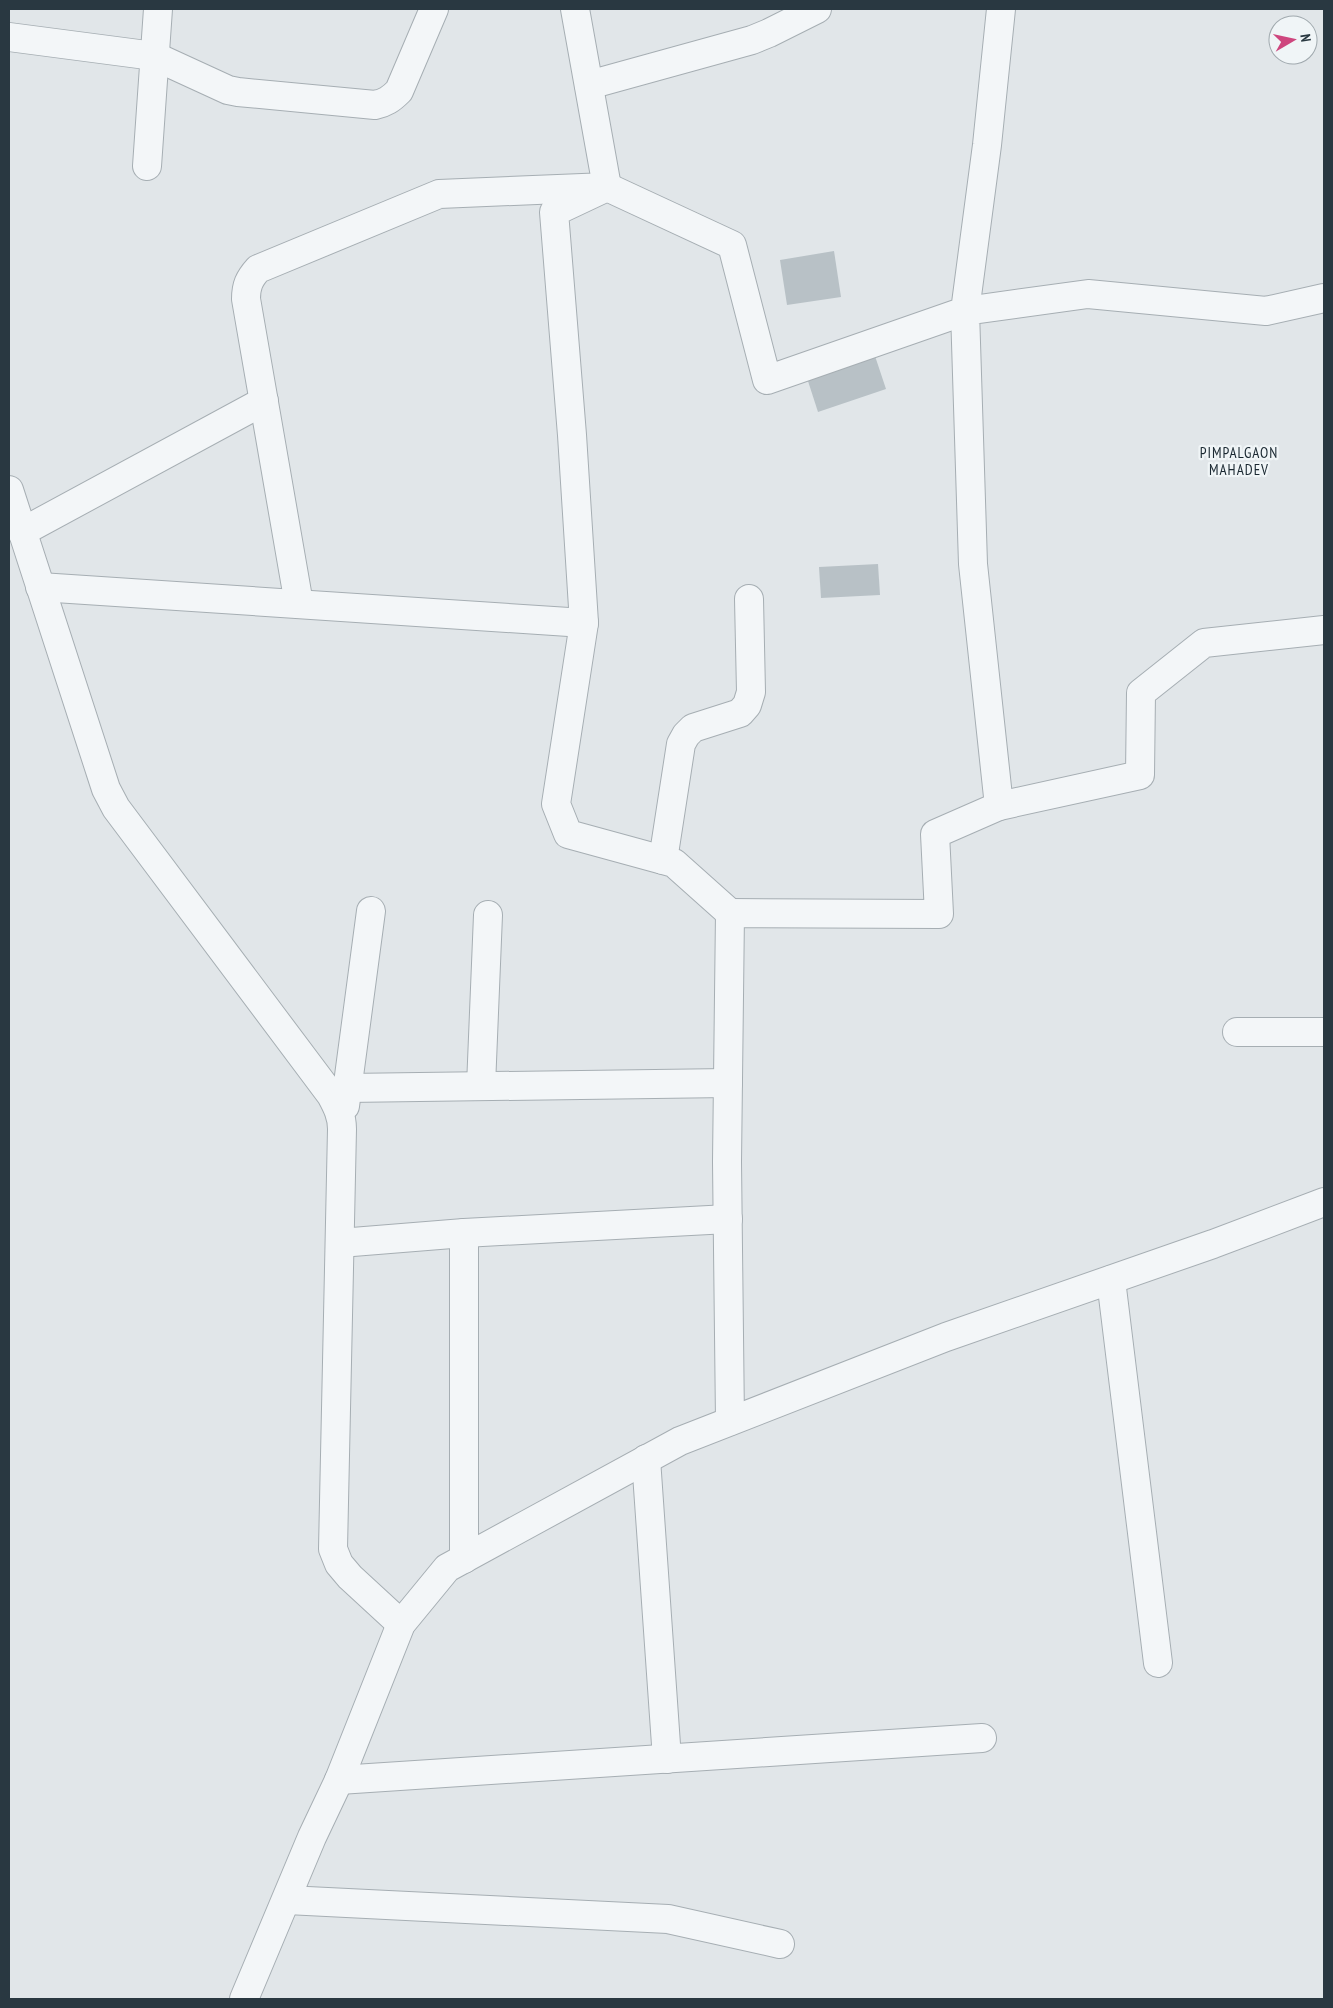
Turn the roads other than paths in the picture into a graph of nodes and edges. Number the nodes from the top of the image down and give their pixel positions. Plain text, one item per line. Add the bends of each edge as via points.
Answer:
1 (158, 9) edge
2 (434, 9) edge
3 (575, 9) edge
4 (816, 9) edge
5 (1001, 9) edge
6 (9, 38) edge
7 (154, 56) junction
8 (589, 85) junction
9 (147, 166) dead end
10 (607, 187) junction
11 (1324, 298) edge
12 (965, 312) junction
13 (264, 401) junction
14 (9, 490) edge
15 (22, 532) junction
16 (40, 587) junction
17 (749, 599) dead end
18 (299, 604) junction
19 (584, 624) junction
20 (1324, 630) edge
21 (998, 806) junction
22 (662, 860) junction
23 (371, 911) dead end
24 (730, 913) junction
25 (488, 915) dead end
26 (1237, 1032) dead end
27 (1324, 1032) edge
28 (728, 1082) junction
29 (481, 1086) junction
30 (348, 1088) junction
31 (342, 1121) junction
32 (1324, 1202) edge
33 (728, 1219) junction
34 (464, 1233) junction
35 (340, 1243) junction
36 (1111, 1280) junction
37 (730, 1421) junction
38 (646, 1459) junction
39 (464, 1559) junction
40 (401, 1624) junction
41 (1158, 1663) dead end
42 (982, 1738) dead end
43 (667, 1760) junction
44 (339, 1780) junction
45 (287, 1900) junction
46 (780, 1944) dead end
47 (244, 1999) edge

1 - 7 street
2 - 7 street via 399,91 392,99 375,105 228,90
3 - 8 street
4 - 8 street via 752,40
5 - 12 street
6 - 7 street
7 - 9 street
8 - 10 street
10 - 12 street via 732,245 767,380
10 - 13 street via 440,194 258,269 246,288 246,299
10 - 19 street via 554,212
11 - 12 street via 1266,311 1088,294
12 - 21 street via 973,564
13 - 15 street
13 - 18 street
14 - 15 street
15 - 16 street
16 - 18 street
16 - 31 street via 106,789 116,808 331,1094
17 - 22 street via 751,692 740,713 693,728 681,744
18 - 19 street
19 - 22 street via 556,804 568,834
20 - 21 street via 1204,643 1141,693 1140,775
21 - 24 street via 935,834 939,914
22 - 24 street via 674,863
23 - 30 street
24 - 28 street
25 - 29 street
26 - 27 street
28 - 29 street
28 - 33 street
29 - 30 street
30 - 31 street
31 - 35 street
32 - 36 street
33 - 34 street
33 - 37 street
34 - 35 street
34 - 39 street
35 - 40 street via 333,1549 339,1564 350,1577
36 - 37 street via 946,1337
36 - 41 street
37 - 38 street
38 - 39 street
38 - 43 street
39 - 40 street via 447,1568
40 - 44 street
42 - 43 street
43 - 44 street
44 - 45 street
45 - 46 street via 668,1919
45 - 47 street

